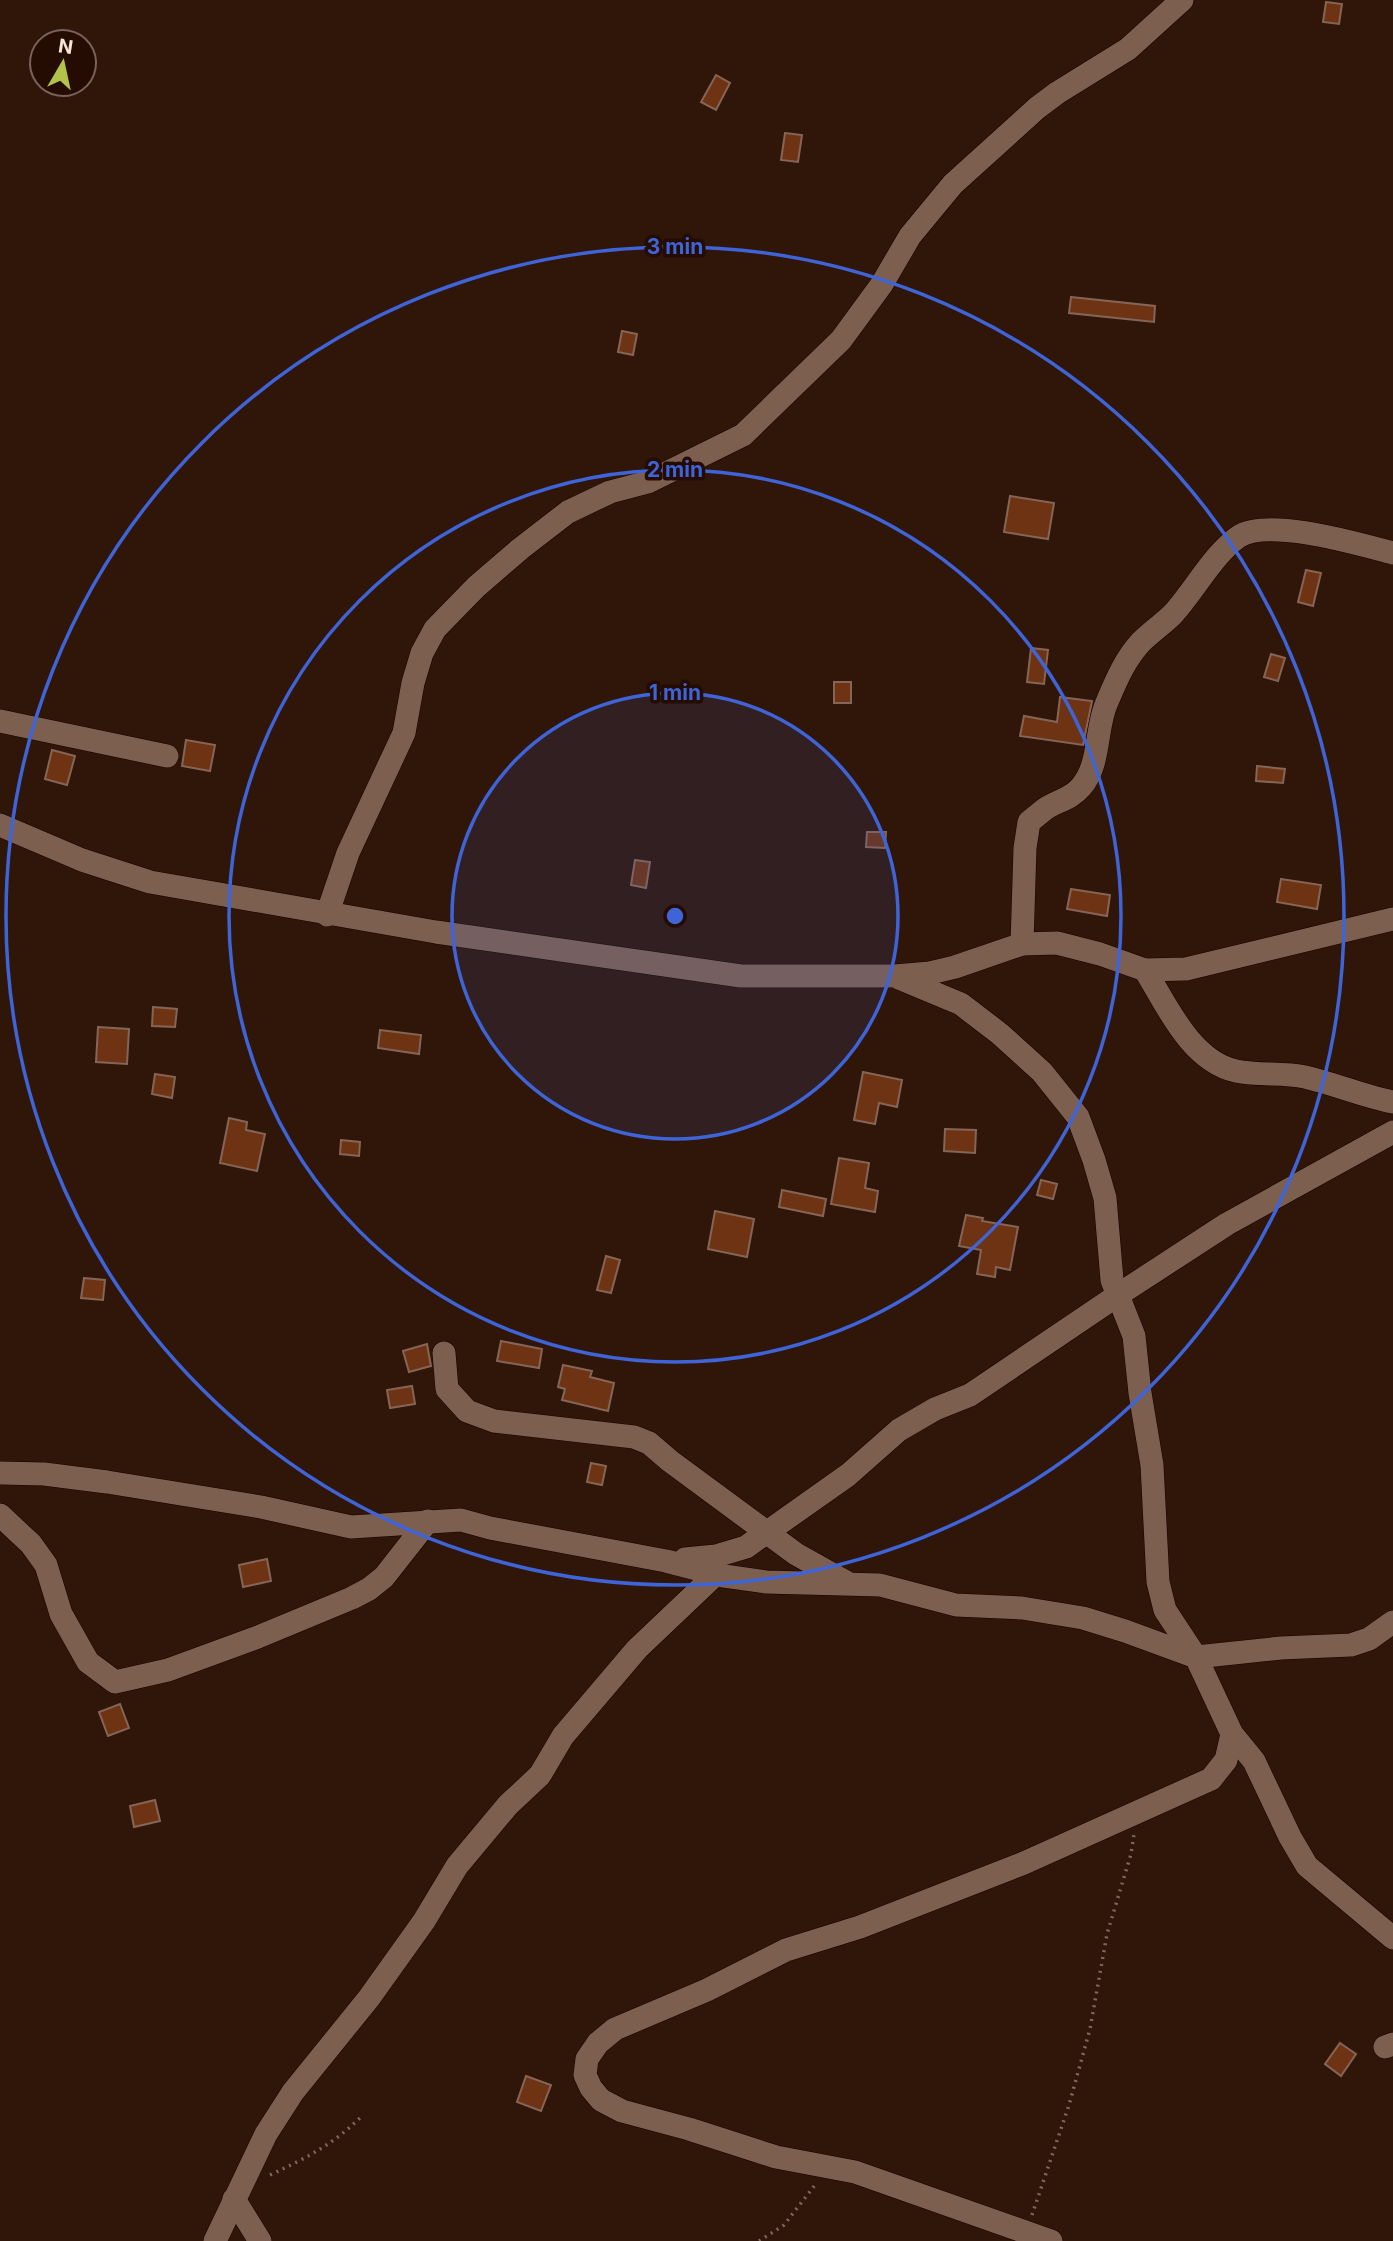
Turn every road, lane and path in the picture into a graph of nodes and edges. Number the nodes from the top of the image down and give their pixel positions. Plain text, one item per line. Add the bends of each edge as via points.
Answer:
1 (1182, 0) edge
2 (1393, 553) edge
3 (0, 721) edge
4 (167, 756) dead end
5 (0, 825) edge
6 (327, 915) junction
7 (1393, 919) edge
8 (1022, 944) junction
9 (1144, 971) junction
10 (895, 976) junction
11 (1393, 1102) edge
12 (1393, 1132) edge
13 (1118, 1295) junction
14 (443, 1353) dead end
15 (0, 1473) edge
16 (0, 1515) edge
17 (428, 1521) junction
18 (767, 1533) junction
19 (666, 1561) junction
20 (716, 1574) junction
21 (849, 1583) junction
22 (1393, 1622) edge
23 (1196, 1657) junction
24 (1232, 1734) junction
25 (1138, 1812) junction
26 (1393, 1938) edge
27 (362, 2116) dead end
28 (829, 2167) junction
29 (268, 2176) dead end
30 (234, 2199) junction
31 (1027, 2233) junction
32 (215, 2241) edge
33 (260, 2241) edge
34 (759, 2241) edge
35 (1051, 2241) edge

1 - 6 street via 1128,49 1037,108 953,184 911,236 841,340 743,435 649,482 610,492 568,512 502,564 435,629 422,653 407,726 348,853
2 - 8 street via 1289,529 1262,529 1236,538 1121,670 1105,708 1090,774 1080,788 1029,822
3 - 4 street
5 - 6 street via 82,860 150,882
6 - 10 street via 741,976
7 - 9 street via 1186,969
8 - 9 street via 1056,943
8 - 10 street via 956,967
9 - 11 street via 1192,1044 1211,1060 1232,1071 1303,1077
10 - 13 street via 961,1004 991,1027 1042,1072 1078,1117 1105,1198 1112,1280
12 - 13 street via 1227,1224
13 - 18 street via 971,1395 900,1430 848,1475
13 - 23 street via 1135,1336 1152,1465 1158,1582 1165,1610
14 - 18 street via 447,1389 467,1411 494,1421 634,1437 649,1443
15 - 17 street via 107,1482 351,1527
16 - 17 street via 46,1565 61,1614 88,1662 114,1682 168,1670 352,1598 384,1577
17 - 19 street via 461,1520
18 - 19 street via 746,1547 716,1556
18 - 21 street
19 - 20 street
20 - 21 street via 766,1582
20 - 30 street via 631,1655 563,1736 540,1775 457,1866 377,1987 293,2092
21 - 23 street via 880,1585 956,1605 1022,1608 1083,1618
22 - 23 street via 1351,1645
23 - 24 street
24 - 25 street via 1226,1760 1211,1779
24 - 26 street via 1254,1761 1307,1866
25 - 28 street via 1024,1863 786,1951 615,2029 587,2059 591,2088 601,2100 622,2111 776,2157
25 - 31 path via 1131,1854 1107,1934 1090,2029
27 - 29 path via 320,2151
28 - 31 street
28 - 34 path via 784,2225
30 - 32 street
30 - 33 street
31 - 35 street

